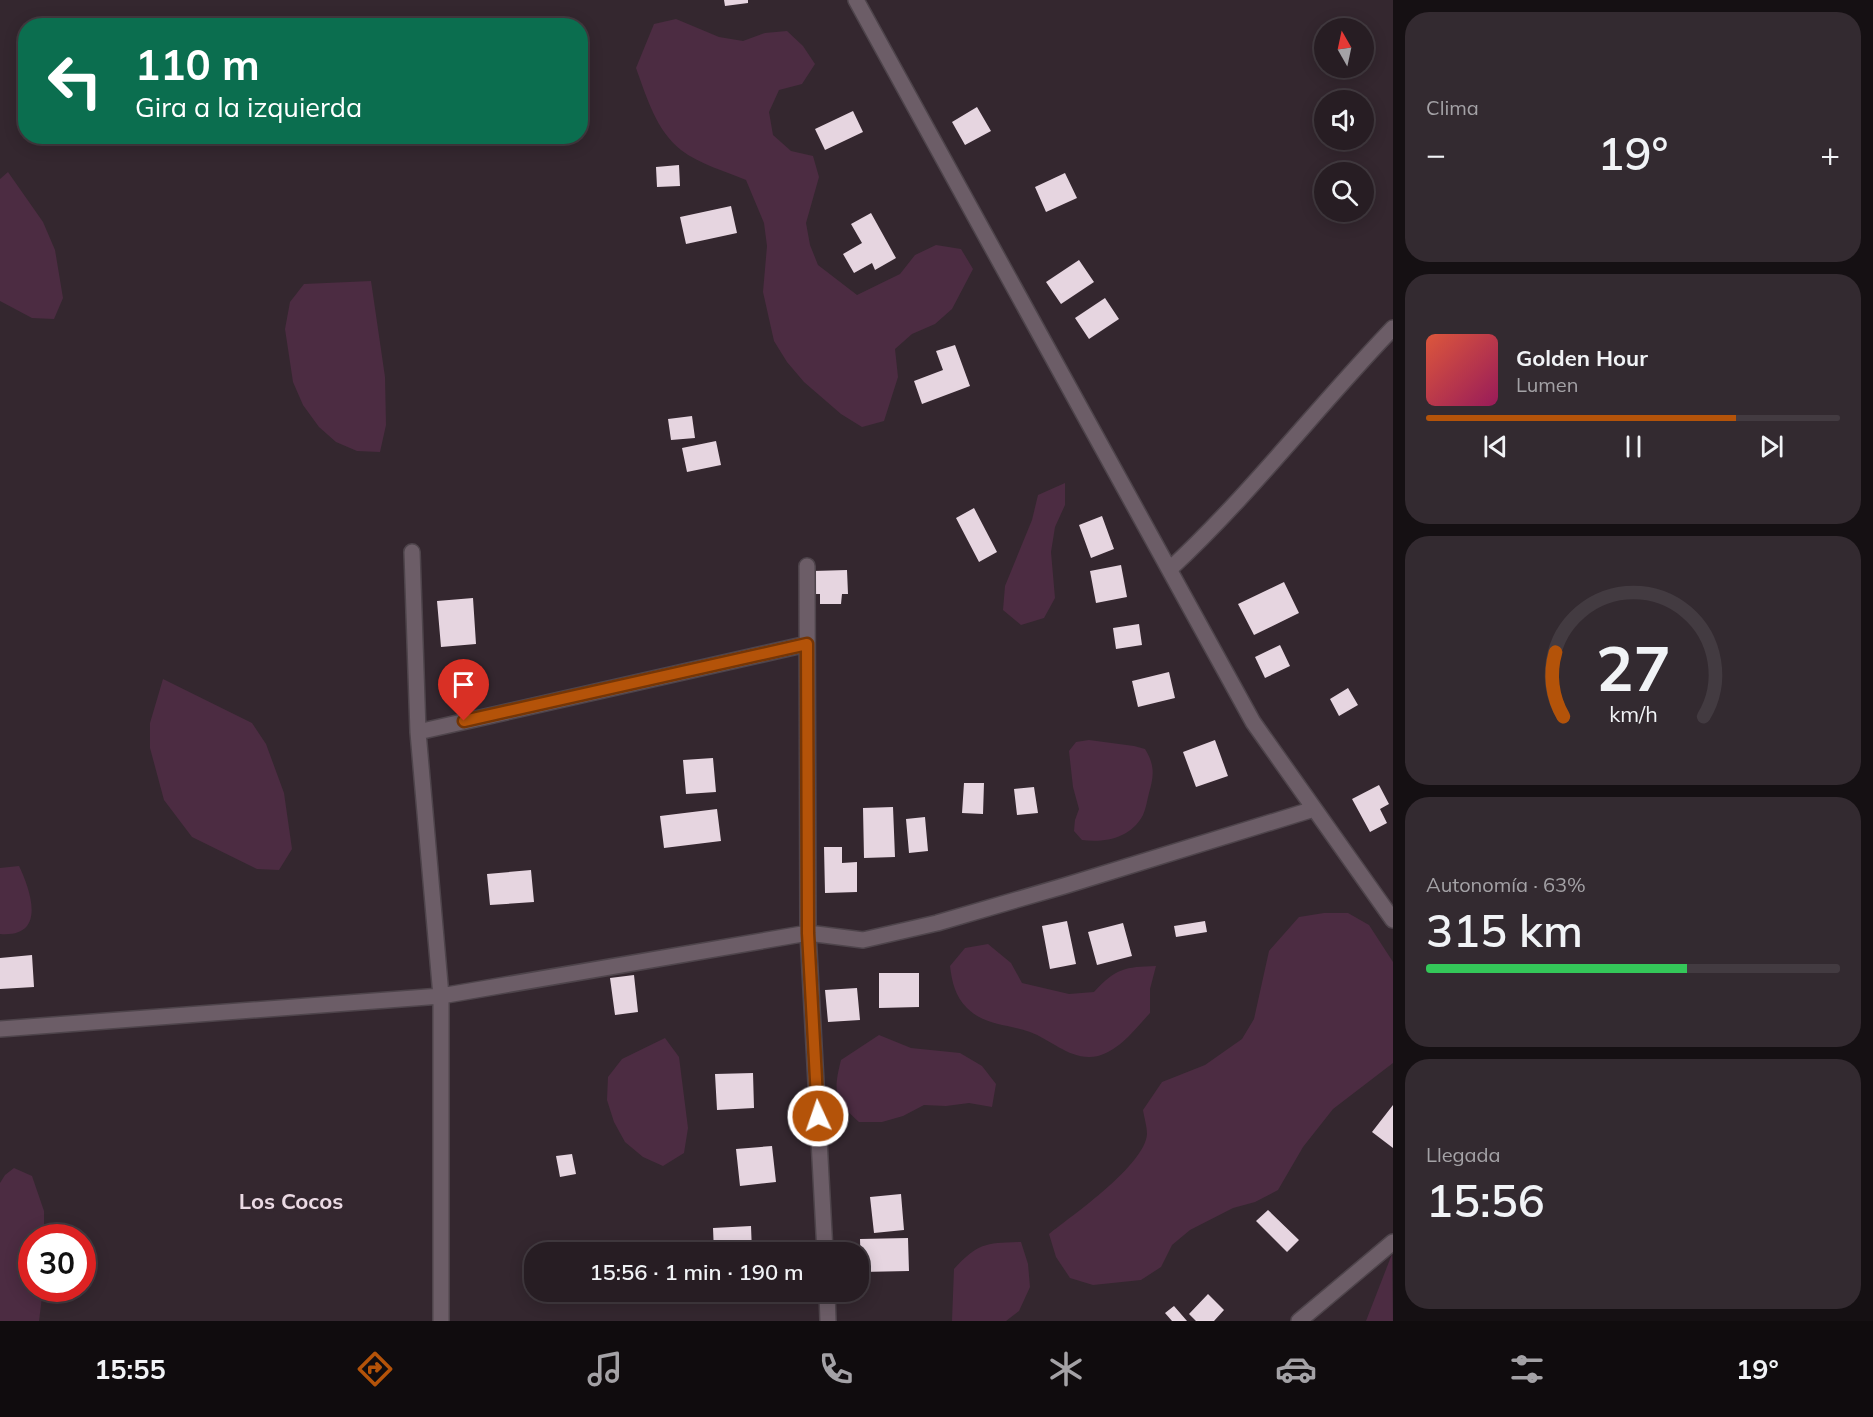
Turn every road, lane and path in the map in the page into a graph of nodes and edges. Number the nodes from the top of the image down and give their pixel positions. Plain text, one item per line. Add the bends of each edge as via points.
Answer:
1 (856, 0) edge
2 (1393, 328) edge
3 (412, 552) dead end
4 (807, 566) dead end
5 (1170, 569) junction
6 (807, 644) junction
7 (418, 732) junction
8 (1314, 809) junction
9 (1393, 920) edge
10 (808, 933) junction
11 (441, 996) junction
12 (0, 1029) edge
13 (824, 1242) edge
14 (1393, 1242) edge
15 (827, 1302) edge
16 (441, 1321) edge
17 (828, 1321) edge
18 (1299, 1321) edge

1 - 5 street
2 - 5 street via 1202,539
3 - 7 street
4 - 6 street
5 - 8 street via 1253,723
6 - 7 street
6 - 10 street
7 - 11 street
8 - 9 street
8 - 10 street via 938,923 863,940
10 - 11 street
10 - 13 street
11 - 12 street
11 - 16 street
14 - 18 street
15 - 17 street

